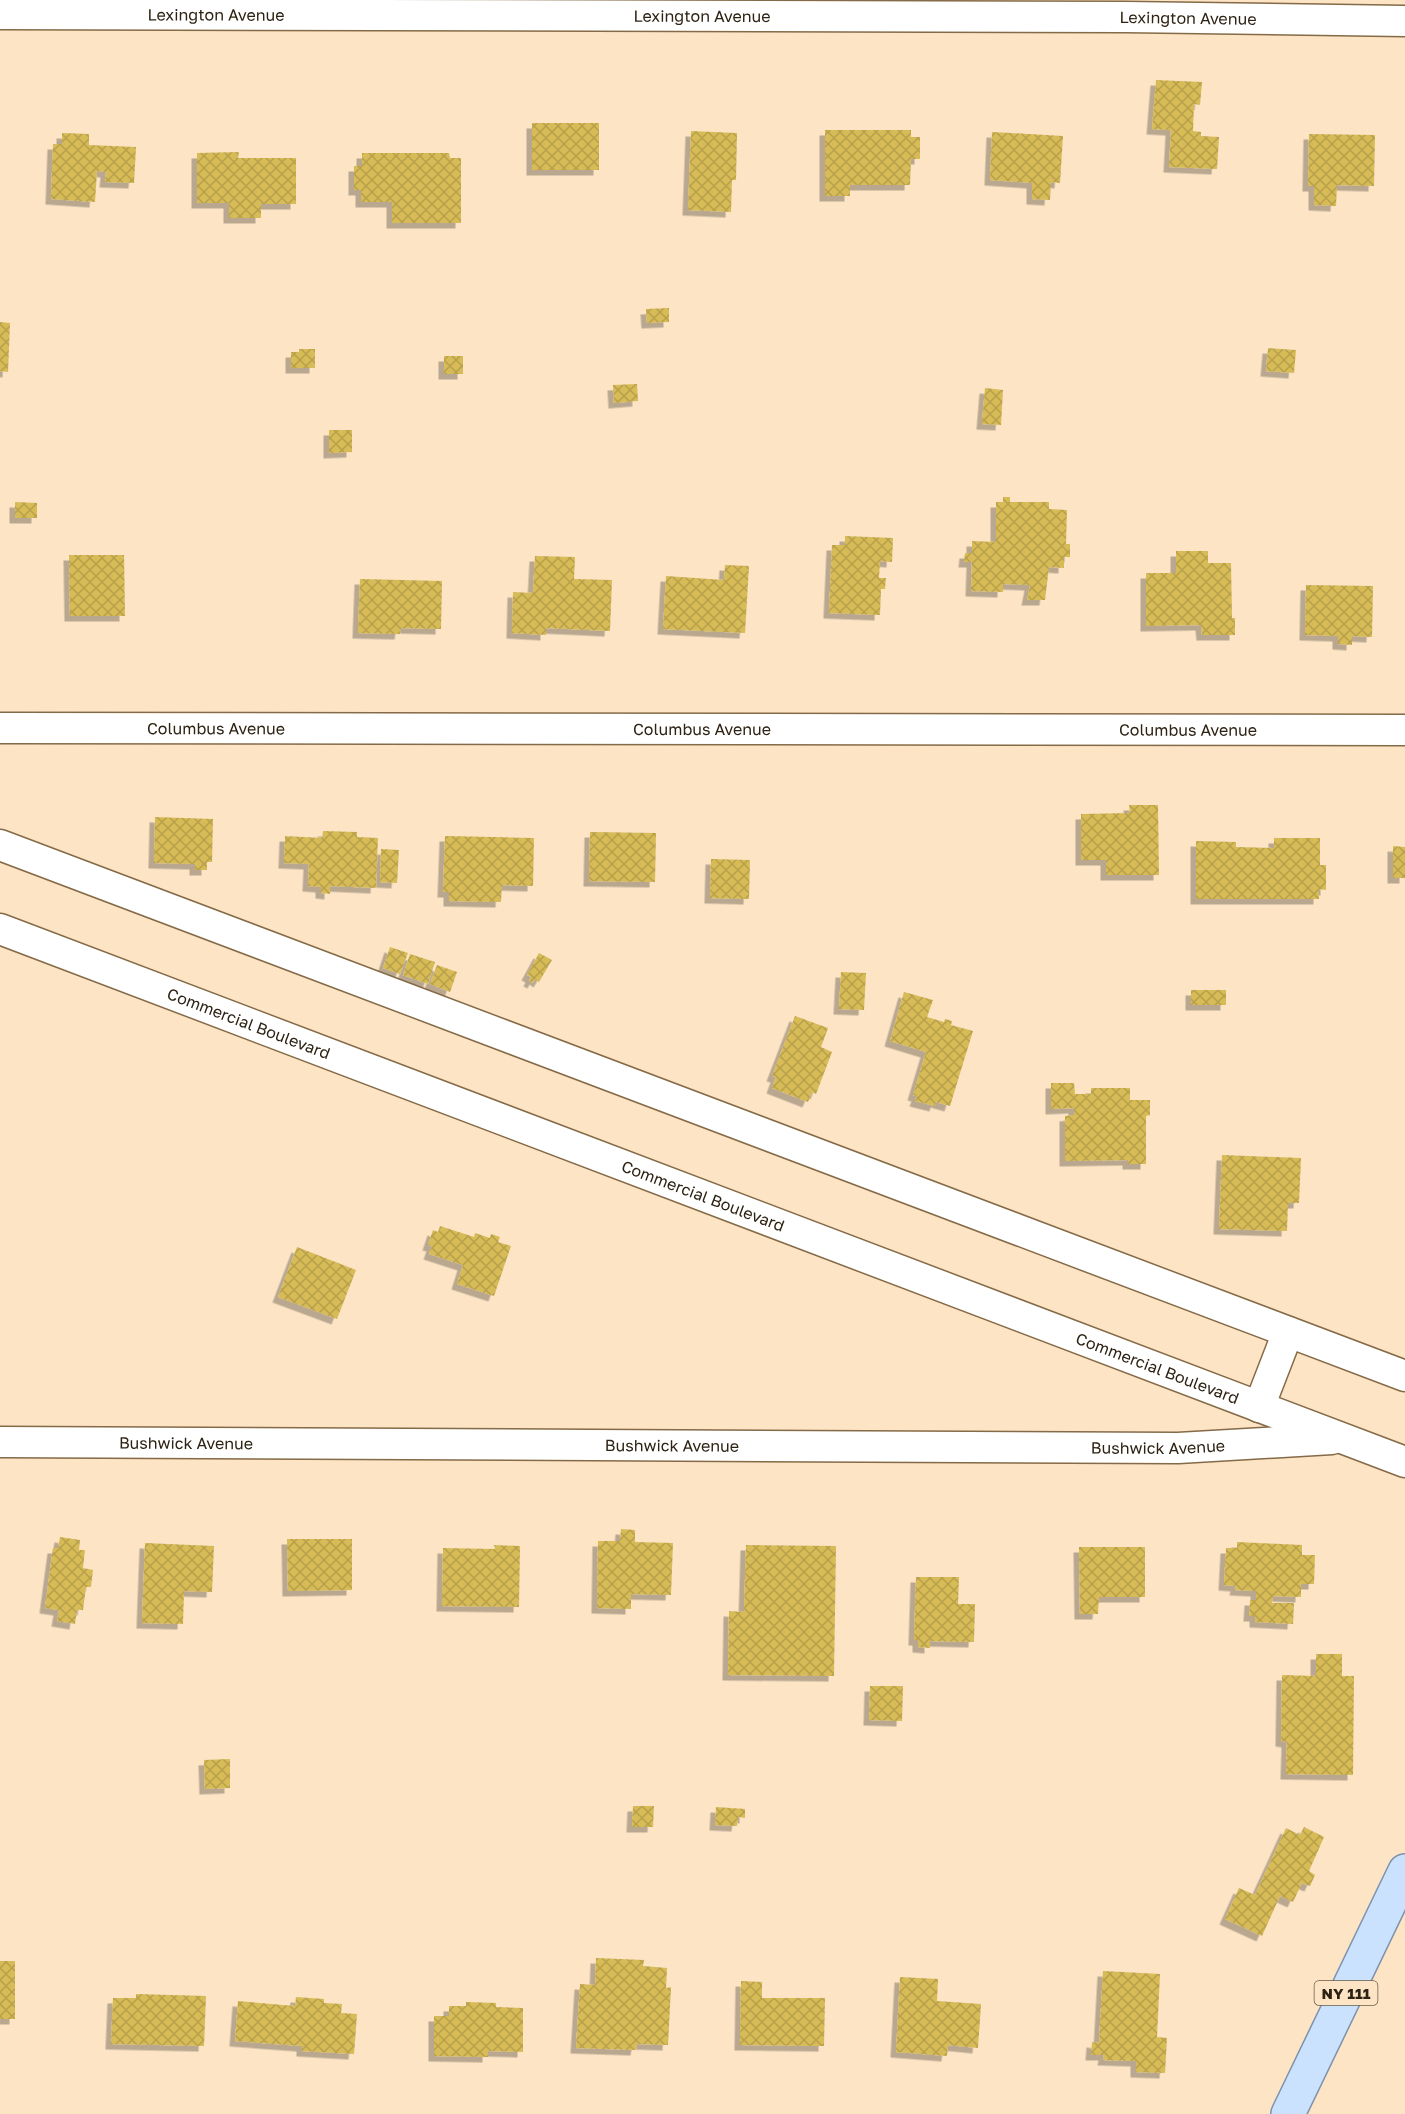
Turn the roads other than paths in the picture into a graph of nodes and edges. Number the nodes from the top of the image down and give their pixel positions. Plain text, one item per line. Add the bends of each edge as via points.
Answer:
1 (0, 14) edge
2 (1405, 21) edge
3 (0, 728) edge
4 (1405, 730) edge
5 (0, 845) edge
6 (0, 929) edge
7 (1288, 1332) junction
8 (1405, 1376) edge
9 (1259, 1407) junction
10 (1344, 1439) junction
11 (0, 1442) edge
12 (1405, 1462) edge
13 (1405, 1871) edge
14 (1288, 2114) edge

1 - 2 street, Lexington Avenue
3 - 4 street, Columbus Avenue
5 - 7 street
6 - 9 street, Commercial Boulevard
7 - 8 street
7 - 9 street
9 - 10 street, Commercial Boulevard
10 - 11 street, Bushwick Avenue via 1178,1448
10 - 12 street, Commercial Boulevard
13 - 14 main road, NY 111

